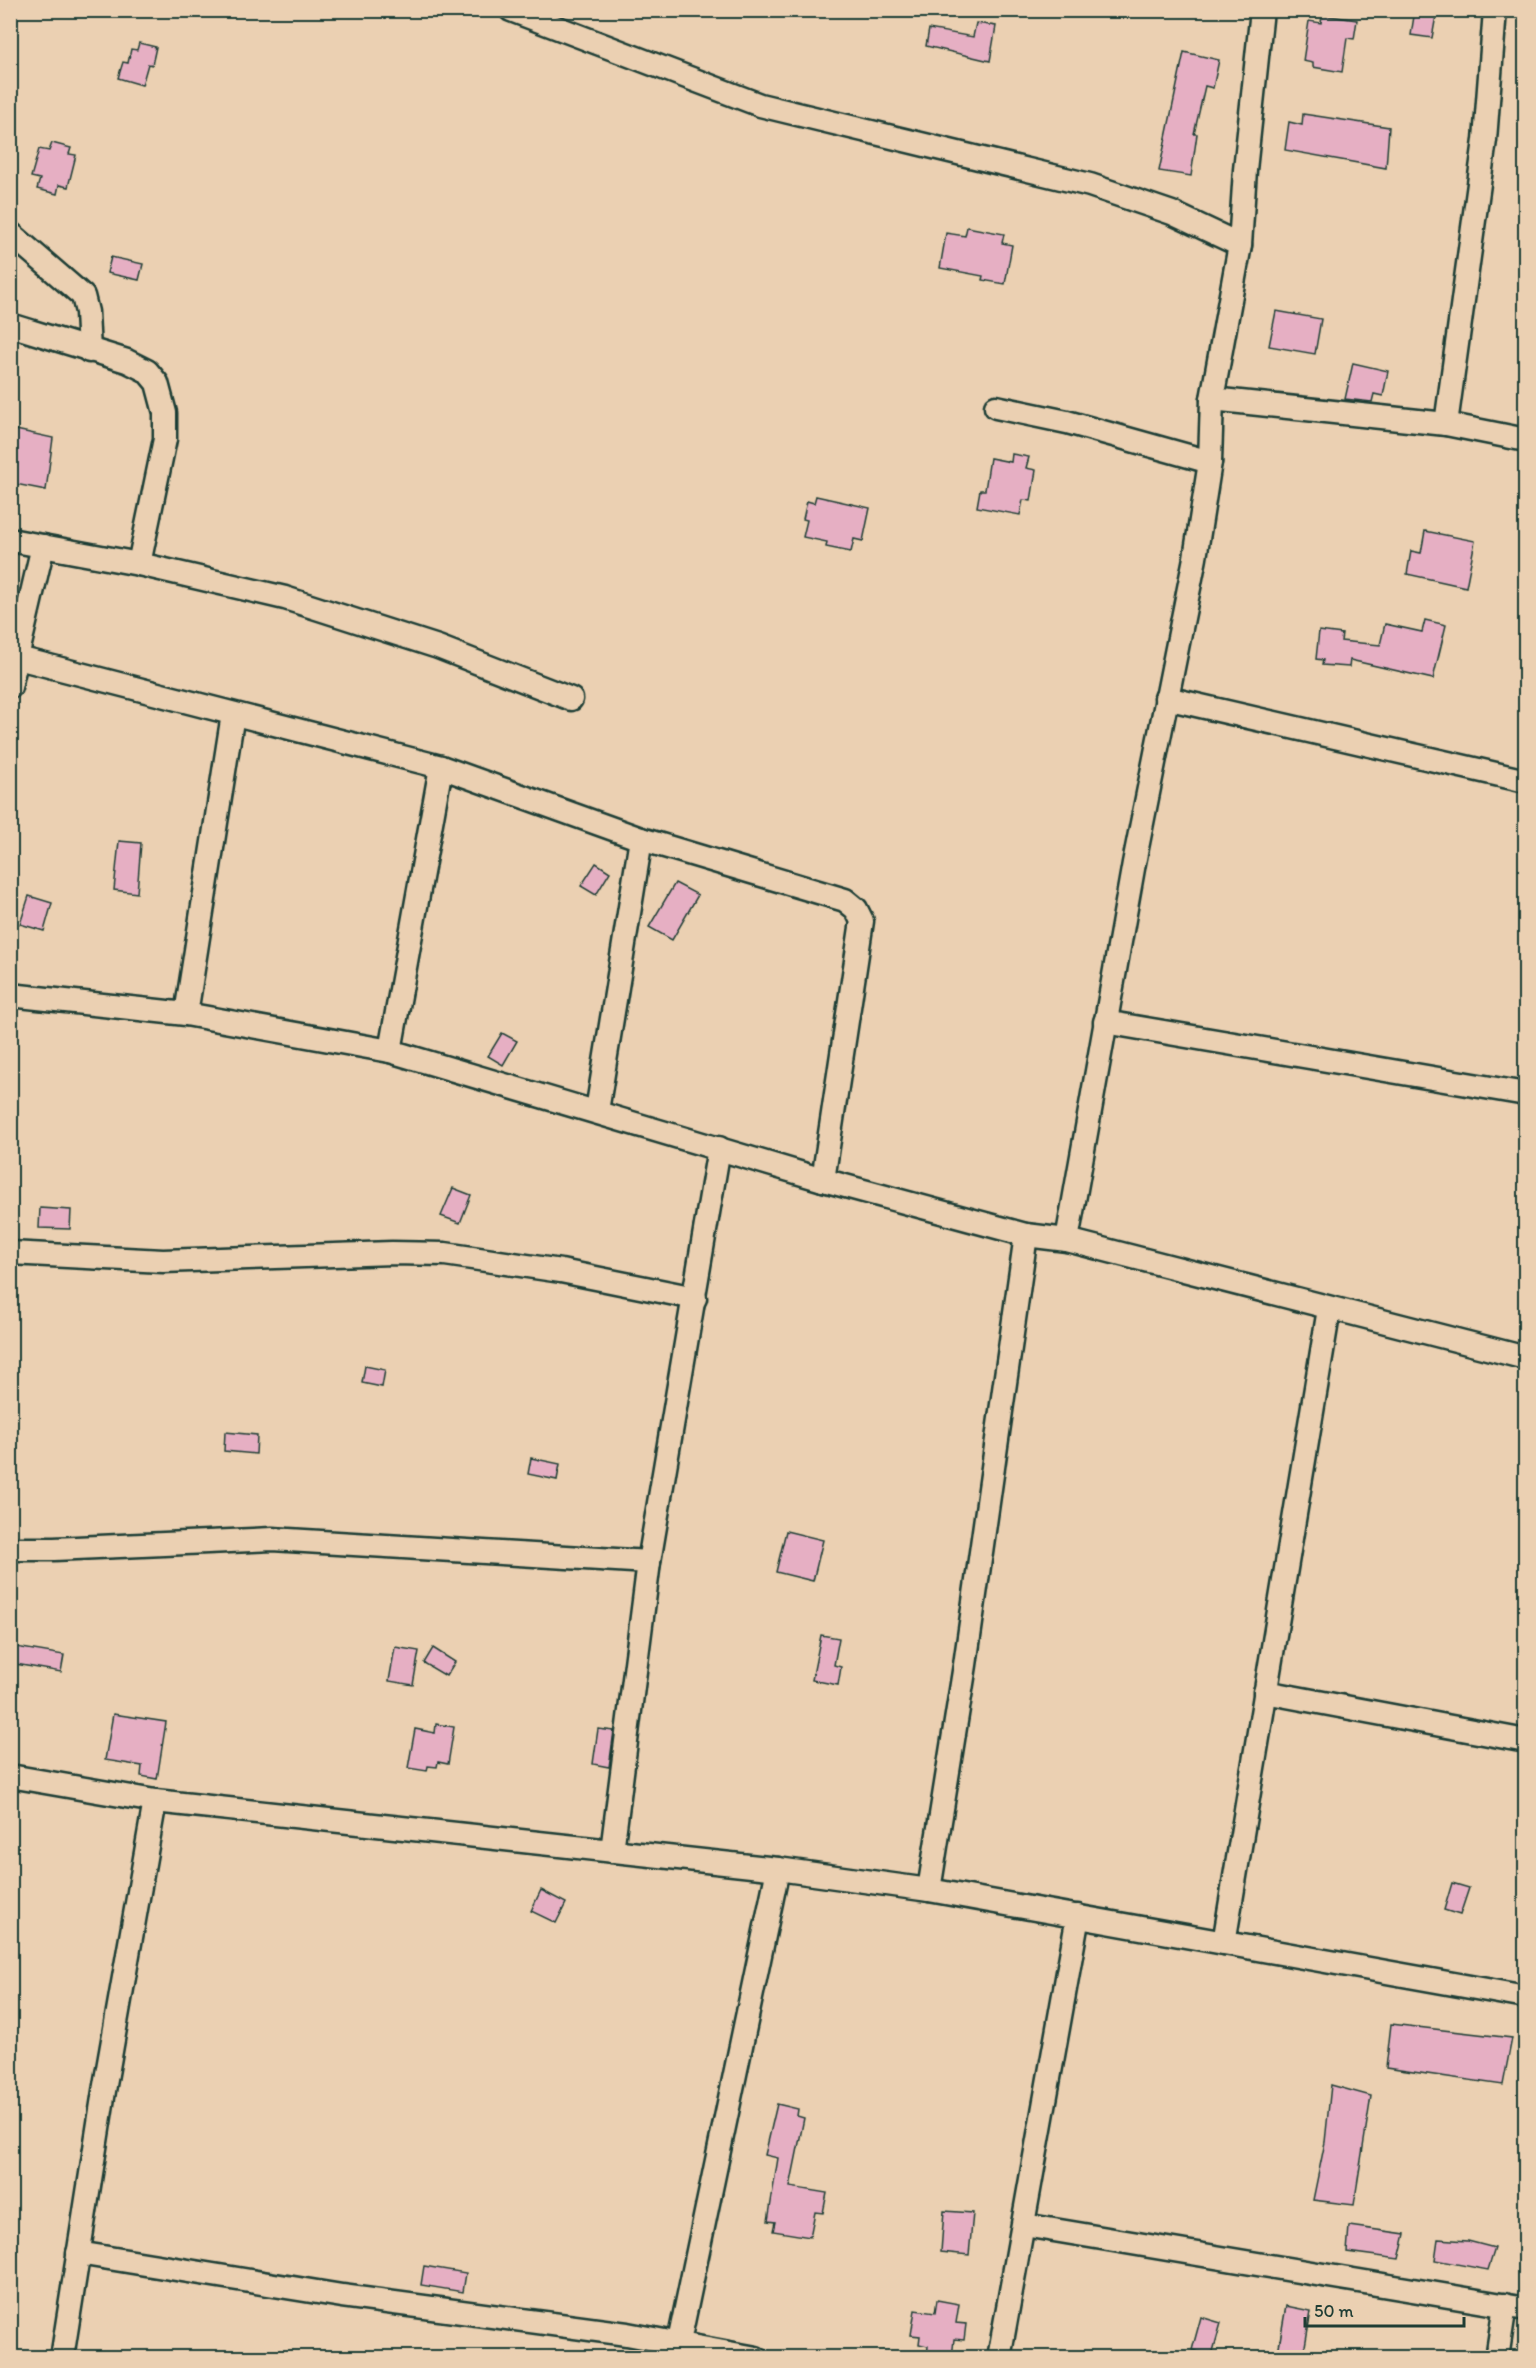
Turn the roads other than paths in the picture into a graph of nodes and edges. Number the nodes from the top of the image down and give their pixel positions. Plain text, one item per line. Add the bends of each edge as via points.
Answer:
1 (512, 10) edge
2 (1262, 10) edge
3 (1495, 10) edge
4 (10, 233) edge
5 (1240, 244) junction
6 (10, 325) edge
7 (89, 351) junction
8 (1212, 399) junction
9 (996, 407) dead end
10 (1446, 424) junction
11 (1526, 440) edge
12 (1210, 462) junction
13 (10, 540) edge
14 (44, 546) junction
15 (139, 564) junction
16 (18, 658) junction
17 (10, 687) edge
18 (1166, 698) junction
19 (571, 699) dead end
20 (233, 714) junction
21 (441, 767) junction
22 (1526, 782) edge
23 (641, 839) junction
24 (10, 995) edge
25 (186, 1014) junction
26 (1104, 1022) junction
27 (390, 1051) junction
28 (1526, 1094) edge
29 (597, 1111) junction
30 (719, 1148) junction
31 (823, 1180) junction
32 (1026, 1235) junction
33 (1067, 1240) junction
34 (10, 1254) edge
35 (695, 1298) junction
36 (1329, 1310) junction
37 (1526, 1358) edge
38 (10, 1549) edge
39 (649, 1562) junction
40 (1265, 1692) junction
41 (1526, 1741) edge
42 (10, 1776) edge
43 (155, 1801) junction
44 (612, 1851) junction
45 (778, 1869) junction
46 (929, 1890) junction
47 (1077, 1916) junction
48 (1224, 1943) junction
49 (1526, 1997) edge
50 (1024, 2225) junction
51 (78, 2253) junction
52 (1516, 2307) edge
53 (677, 2350) edge
54 (62, 2358) edge
55 (756, 2358) edge
56 (999, 2358) edge
57 (1497, 2358) edge

1 - 5 street via 760,105 1090,185 1172,213
2 - 5 street
3 - 10 street via 1482,163
4 - 7 street via 83,296
5 - 8 street
6 - 7 street
7 - 15 street via 147,371 157,383 165,413 165,439
8 - 10 street
8 - 12 street
9 - 12 street via 1067,422
10 - 11 street
12 - 18 street
13 - 14 street
14 - 15 street
14 - 16 street
15 - 19 street via 285,598 368,623
16 - 17 street
16 - 20 street
18 - 22 street
18 - 26 street
20 - 21 street
20 - 25 street
21 - 23 street
21 - 27 street
23 - 29 street
23 - 31 street via 845,900 856,909 862,921
24 - 25 street
25 - 27 street
26 - 28 street
26 - 33 street
27 - 29 street
29 - 30 street
30 - 31 street
30 - 35 street
31 - 32 street
32 - 33 street
32 - 46 street
33 - 36 street
34 - 35 street via 163,1261 445,1254 561,1271
35 - 39 street
36 - 37 street
36 - 40 street
38 - 39 street via 272,1539
39 - 44 street
40 - 41 street
40 - 48 street
42 - 43 street
43 - 44 street
43 - 51 street
44 - 45 street
45 - 46 street
45 - 53 street
46 - 47 street
47 - 48 street
47 - 50 street
48 - 49 street
50 - 52 street
50 - 56 street
51 - 53 street
51 - 54 street
52 - 57 street
53 - 55 street

